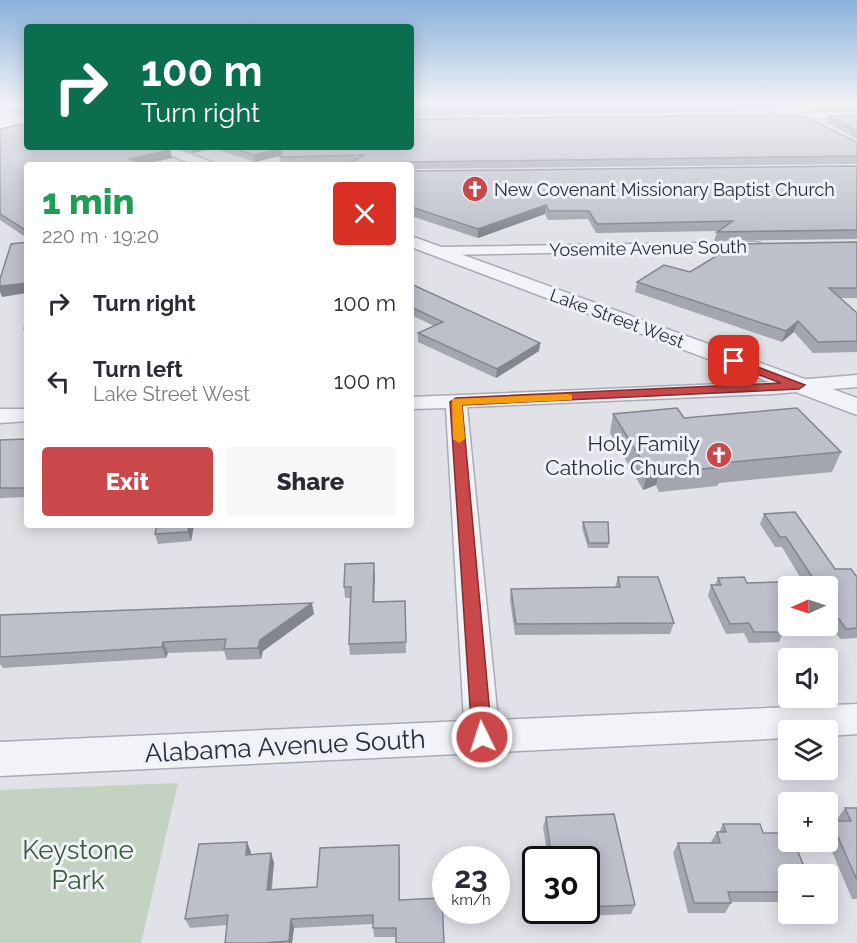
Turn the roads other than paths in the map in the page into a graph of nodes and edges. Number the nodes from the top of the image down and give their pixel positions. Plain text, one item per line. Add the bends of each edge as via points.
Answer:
1 (167, 150) edge
2 (199, 162) edge
3 (414, 242) edge
4 (765, 246) edge
5 (440, 251) junction
6 (857, 381) edge
7 (799, 385) junction
8 (456, 402) junction
9 (414, 403) edge
10 (857, 407) edge
11 (24, 415) edge
12 (0, 416) edge
13 (857, 719) edge
14 (482, 737) junction
15 (0, 759) edge

1 - 2 street
3 - 5 street, Lake Street West
4 - 5 street, Yosemite Avenue South
5 - 7 street, Lake Street West
6 - 7 street
7 - 8 street
7 - 10 street, Lake Street West
8 - 9 street
8 - 14 street
11 - 12 street
13 - 14 street, Alabama Avenue South
14 - 15 street, Alabama Avenue South

